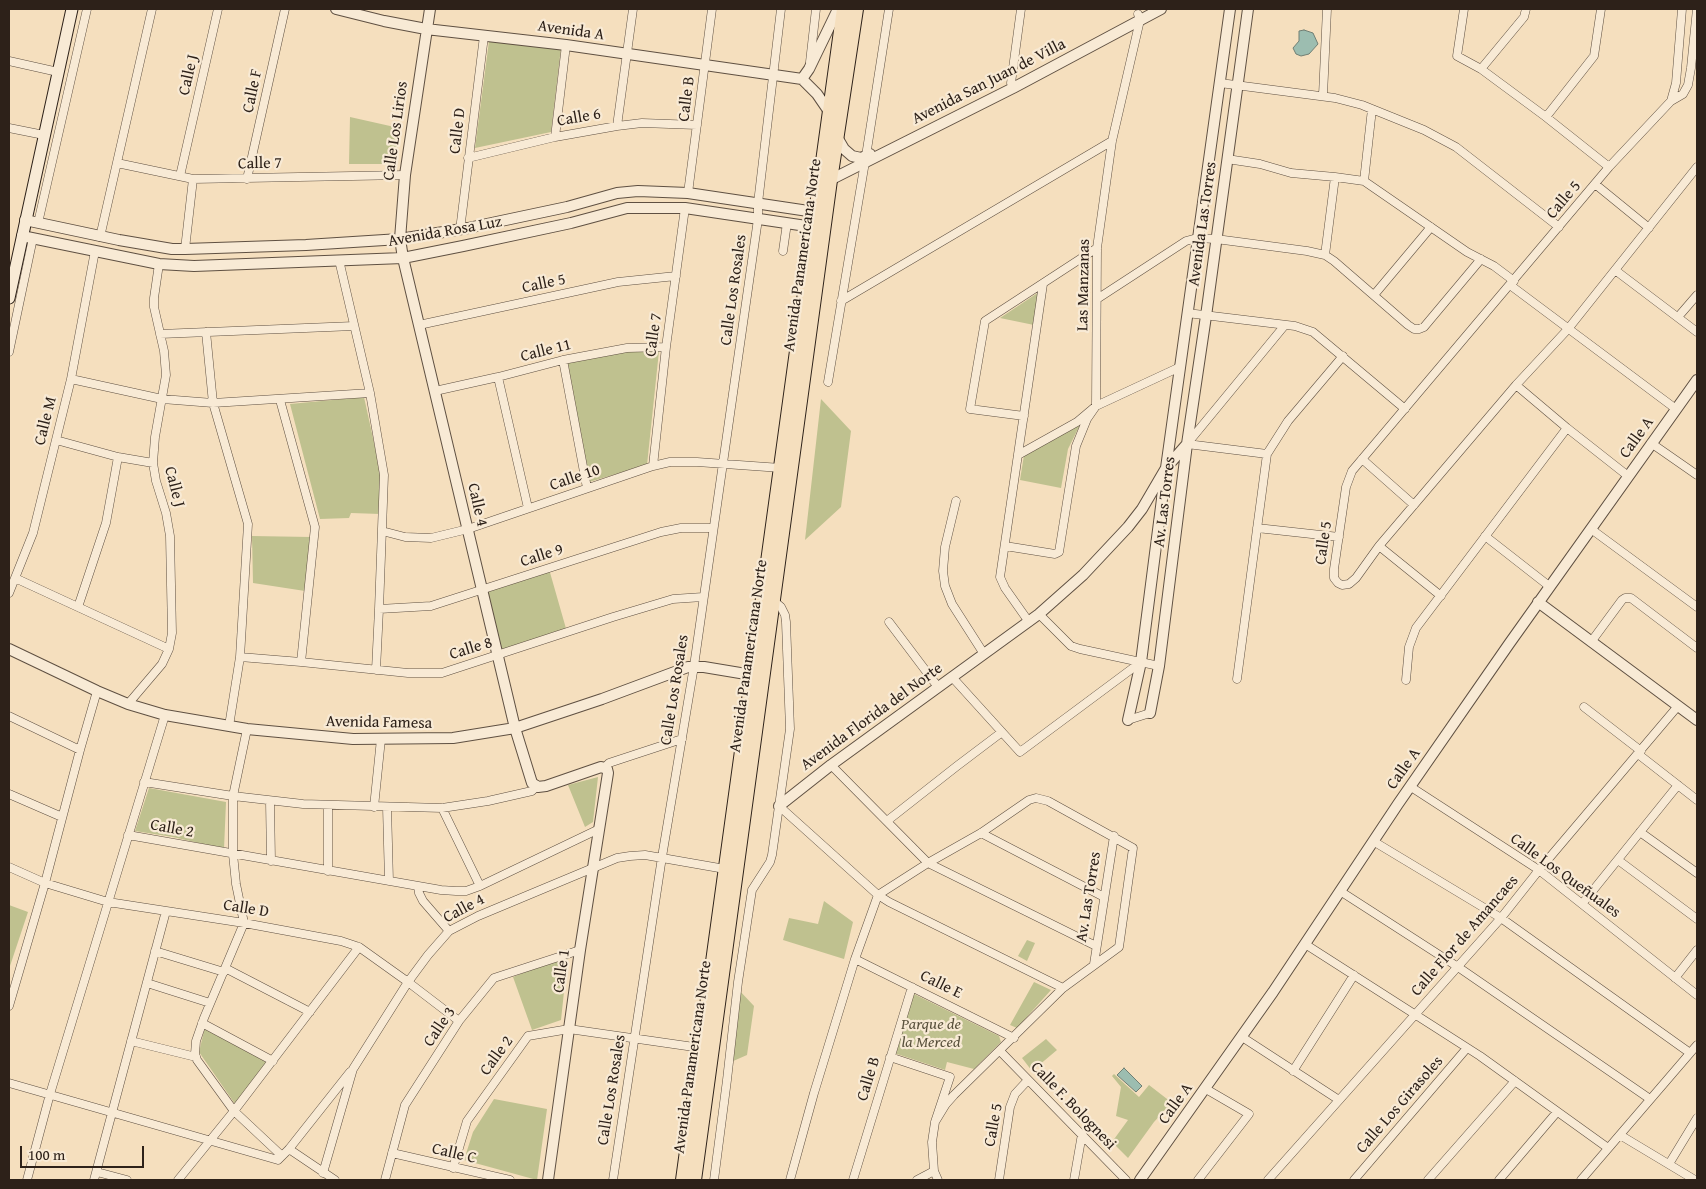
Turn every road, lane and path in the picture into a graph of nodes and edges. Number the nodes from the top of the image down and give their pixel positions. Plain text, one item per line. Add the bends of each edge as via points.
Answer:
1 (72, 9) edge
2 (86, 9) edge
3 (152, 9) edge
4 (218, 9) edge
5 (285, 9) edge
6 (336, 9) edge
7 (430, 9) edge
8 (633, 9) edge
9 (712, 9) edge
10 (781, 9) edge
11 (816, 9) edge
12 (838, 9) edge
13 (844, 9) edge
14 (856, 9) edge
15 (889, 9) edge
16 (1021, 9) edge
17 (1148, 9) edge
18 (1161, 9) edge
19 (1230, 9) edge
20 (1248, 9) edge
21 (1327, 9) edge
22 (1464, 9) edge
23 (1526, 9) edge
24 (1601, 9) edge
25 (1682, 9) edge
26 (1697, 9) edge
27 (1139, 17) junction
28 (426, 28) junction
29 (484, 36) junction
30 (566, 45) junction
31 (626, 54) junction
32 (9, 61) edge
33 (705, 64) junction
34 (809, 69) junction
35 (1481, 69) junction
36 (58, 72) junction
37 (773, 75) junction
38 (802, 79) junction
39 (1220, 83) junction
40 (1238, 84) junction
41 (1012, 86) junction
42 (1323, 95) junction
43 (1671, 101) junction
44 (1372, 109) junction
45 (830, 112) junction
46 (1546, 117) junction
47 (697, 125) junction
48 (617, 126) junction
49 (9, 128) edge
50 (44, 135) junction
51 (555, 136) junction
52 (837, 137) junction
53 (1112, 141) junction
54 (468, 158) junction
55 (866, 159) junction
56 (1227, 159) junction
57 (117, 163) junction
58 (1697, 167) edge
59 (1609, 168) junction
60 (405, 175) junction
61 (180, 176) junction
62 (1335, 177) junction
63 (193, 179) junction
64 (247, 179) junction
65 (830, 180) junction
66 (1364, 181) junction
67 (1595, 184) junction
68 (688, 193) junction
69 (758, 203) junction
70 (685, 208) junction
71 (815, 212) junction
72 (758, 219) junction
73 (25, 220) junction
74 (38, 223) junction
75 (787, 223) junction
76 (813, 227) junction
77 (1430, 227) junction
78 (1559, 228) junction
79 (1649, 228) junction
80 (460, 230) junction
81 (22, 236) junction
82 (100, 237) junction
83 (34, 238) junction
84 (1198, 238) junction
85 (400, 239) junction
86 (1216, 239) junction
87 (1097, 248) junction
88 (185, 249) junction
89 (95, 251) junction
90 (783, 251) dead end
91 (1325, 255) junction
92 (403, 258) junction
93 (1480, 259) junction
94 (339, 260) junction
95 (159, 264) junction
96 (1615, 270) junction
97 (676, 276) junction
98 (1512, 283) junction
99 (1043, 284) junction
100 (1374, 295) junction
101 (1697, 295) edge
102 (9, 297) edge
103 (1097, 299) junction
104 (841, 301) junction
105 (1187, 313) junction
106 (1206, 316) junction
107 (1678, 317) junction
108 (419, 325) junction
109 (1285, 325) junction
110 (354, 326) junction
111 (1568, 329) junction
112 (206, 332) junction
113 (1697, 332) edge
114 (160, 334) junction
115 (666, 347) junction
116 (9, 352) edge
117 (1343, 356) junction
118 (562, 360) junction
119 (1180, 367) junction
120 (498, 377) junction
121 (71, 379) junction
122 (1697, 380) edge
123 (828, 382) dead end
124 (1516, 385) junction
125 (435, 391) junction
126 (370, 393) junction
127 (162, 399) junction
128 (280, 400) junction
129 (213, 403) junction
130 (1096, 406) junction
131 (1405, 409) junction
132 (1676, 409) junction
133 (1024, 416) junction
134 (1567, 428) junction
135 (56, 440) junction
136 (1187, 444) junction
137 (1651, 444) junction
138 (1267, 454) junction
139 (1018, 456) junction
140 (118, 457) junction
141 (1362, 459) junction
142 (153, 463) junction
143 (723, 464) junction
144 (652, 466) junction
145 (781, 468) junction
146 (1166, 468) junction
147 (1697, 475) edge
148 (1628, 476) junction
149 (587, 488) junction
150 (956, 501) dead end
151 (1414, 505) junction
152 (528, 508) junction
153 (468, 528) junction
154 (713, 528) junction
155 (1257, 528) junction
156 (1591, 530) junction
157 (382, 531) junction
158 (1486, 536) junction
159 (1339, 537) junction
160 (1005, 546) junction
161 (1380, 546) junction
162 (15, 578) junction
163 (1549, 586) junction
164 (482, 590) junction
165 (9, 593) edge
166 (703, 596) junction
167 (1441, 596) junction
168 (774, 601) junction
169 (1538, 602) junction
170 (78, 607) junction
171 (1697, 607) edge
172 (379, 609) junction
173 (1039, 614) junction
174 (889, 622) dead end
175 (1029, 622) junction
176 (1591, 642) junction
177 (1697, 648) edge
178 (9, 649) edge
179 (169, 649) junction
180 (984, 654) junction
181 (498, 655) junction
182 (240, 657) junction
183 (301, 662) junction
184 (1141, 662) junction
185 (694, 666) junction
186 (1159, 666) junction
187 (376, 670) junction
188 (752, 675) junction
189 (952, 677) junction
190 (1237, 679) dead end
191 (1406, 680) dead end
192 (938, 687) junction
193 (97, 691) junction
194 (128, 704) junction
195 (1678, 706) junction
196 (1584, 707) dead end
197 (1150, 713) joint
198 (165, 715) junction
199 (9, 716) edge
200 (1128, 720) joint
201 (1697, 720) edge
202 (229, 726) junction
203 (515, 728) junction
204 (247, 729) junction
205 (1002, 732) junction
206 (381, 739) junction
207 (682, 739) junction
208 (80, 750) junction
209 (1639, 752) junction
210 (830, 765) junction
211 (604, 767) junction
212 (144, 782) junction
213 (1678, 785) junction
214 (536, 787) junction
215 (1411, 787) junction
216 (9, 794) edge
217 (233, 796) junction
218 (270, 800) junction
219 (1697, 800) edge
220 (328, 806) junction
221 (779, 806) junction
222 (374, 807) junction
223 (388, 807) junction
224 (442, 808) junction
225 (62, 817) junction
226 (887, 821) junction
227 (599, 829) junction
228 (1640, 832) junction
229 (981, 833) junction
230 (128, 835) junction
231 (1114, 836) junction
232 (1373, 840) junction
233 (233, 854) junction
234 (662, 857) junction
235 (1618, 860) junction
236 (271, 861) junction
237 (928, 863) junction
238 (9, 867) edge
239 (593, 869) junction
240 (725, 869) junction
241 (1539, 870) junction
242 (328, 871) junction
243 (1697, 873) edge
244 (389, 881) junction
245 (45, 884) junction
246 (418, 886) junction
247 (480, 886) junction
248 (1340, 891) junction
249 (878, 895) junction
250 (1104, 897) junction
251 (108, 902) junction
252 (1582, 904) junction
253 (166, 911) junction
254 (1501, 918) junction
255 (1697, 919) edge
256 (244, 923) junction
257 (449, 931) junction
258 (1305, 944) junction
259 (1096, 946) junction
260 (359, 947) junction
261 (580, 950) junction
262 (1697, 950) edge
263 (155, 951) junction
264 (855, 959) junction
265 (1094, 964) junction
266 (1458, 967) junction
267 (224, 970) junction
268 (1354, 975) junction
269 (1674, 978) junction
270 (408, 982) junction
271 (147, 983) junction
272 (912, 987) junction
273 (1063, 988) junction
274 (1697, 995) edge
275 (210, 1003) junction
276 (9, 1006) edge
277 (310, 1012) junction
278 (1415, 1015) junction
279 (459, 1021) junction
280 (202, 1022) junction
281 (569, 1030) junction
282 (1242, 1037) junction
283 (634, 1038) junction
284 (1014, 1038) junction
285 (131, 1041) junction
286 (1697, 1045) edge
287 (701, 1048) junction
288 (1467, 1048) junction
289 (1000, 1051) junction
290 (1690, 1053) junction
291 (196, 1057) junction
292 (890, 1057) junction
293 (273, 1061) junction
294 (353, 1069) junction
295 (1293, 1070) junction
296 (1028, 1080) junction
297 (1515, 1081) junction
298 (9, 1083) edge
299 (1206, 1089) junction
300 (50, 1094) junction
301 (1650, 1099) junction
302 (1339, 1100) junction
303 (112, 1112) junction
304 (234, 1112) junction
305 (1557, 1112) junction
306 (1697, 1118) edge
307 (935, 1122) junction
308 (1082, 1134) junction
309 (1620, 1135) junction
310 (211, 1140) junction
311 (1608, 1148) junction
312 (289, 1149) junction
313 (392, 1153) junction
314 (282, 1156) junction
315 (1669, 1164) junction
316 (453, 1168) junction
317 (934, 1171) junction
318 (97, 1172) junction
319 (323, 1173) junction
320 (1583, 1178) edge
321 (27, 1180) edge
322 (94, 1180) edge
323 (127, 1180) edge
324 (178, 1180) edge
325 (335, 1180) edge
326 (386, 1180) edge
327 (510, 1180) edge
328 (548, 1180) edge
329 (613, 1180) edge
330 (683, 1180) edge
331 (694, 1180) edge
332 (714, 1180) edge
333 (790, 1180) edge
334 (853, 1180) edge
335 (917, 1180) edge
336 (938, 1180) edge
337 (999, 1180) edge
338 (1074, 1180) edge
339 (1126, 1180) edge
340 (1140, 1180) edge
341 (1198, 1180) edge
342 (1268, 1180) edge
343 (1354, 1180) edge
344 (1428, 1180) edge
345 (1499, 1180) edge
346 (1592, 1180) edge
347 (1695, 1180) edge

1 - 36 main road
2 - 74 street
3 - 57 street
4 - 61 street, Calle J
5 - 64 street, Calle F
6 - 28 street, Avenida A
7 - 28 street, Calle Los Lirios
8 - 31 street
9 - 33 street, Calle B
10 - 37 street, Calle Los Rosales
11 - 34 street
12 - 34 street
13 - 45 highway, Avenida Panamericana Norte
14 - 52 highway, Avenida Panamericana Norte
15 - 55 street
16 - 41 street
17 - 27 street, Avenida San Juan de Villa
18 - 27 street, Avenida San Juan de Villa
19 - 39 street, Avenida Las Torres
20 - 40 street, Avenida Las Torres
21 - 42 street
22 - 35 street via 1457,56
23 - 35 street via 1524,17
24 - 46 street via 1594,56
25 - 43 street via 1676,84
26 - 43 street, Calle 5 via 1688,85 1683,94
27 - 41 street, Avenida San Juan de Villa
27 - 53 street, Las Manzanas
28 - 29 street, Avenida A
28 - 60 street, Calle Los Lirios
29 - 30 street, Avenida A
29 - 54 street, Calle D
30 - 31 street, Avenida A
30 - 51 street
31 - 33 street, Avenida A
31 - 48 street
32 - 36 street
33 - 37 street, Avenida A
33 - 47 street, Calle B
34 - 38 street
35 - 46 street
36 - 50 main road
37 - 38 street, Avenida A
37 - 69 street, Calle Los Rosales
38 - 45 street
39 - 40 street
39 - 84 street, Avenida Las Torres
40 - 42 street
40 - 56 street, Avenida Las Torres
41 - 55 street, Avenida San Juan de Villa
42 - 44 street
43 - 59 street, Calle 5
44 - 66 street
44 - 78 street via 1445,140
45 - 71 highway, Avenida Panamericana Norte
46 - 59 street
47 - 48 street, Calle 6 via 642,123
47 - 68 street, Calle B
48 - 51 street, Calle 6
49 - 50 street
50 - 73 main road
51 - 54 street, Calle 6
52 - 55 street via 852,156
52 - 65 highway, Avenida Panamericana Norte
53 - 87 street, Las Manzanas
53 - 104 street
54 - 80 street, Calle D
55 - 65 street, Avenida San Juan de Villa
55 - 104 street
56 - 62 street via 1291,173
56 - 86 street, Avenida Las Torres
57 - 61 street, Calle 7
57 - 82 street
58 - 79 street, Calle 5
59 - 67 street, Calle 5
60 - 64 street, Calle 7
60 - 85 street, Calle Los Lirios
61 - 63 street, Calle 7
62 - 66 street
62 - 91 street
63 - 64 street, Calle 7
63 - 88 street
65 - 168 highway, Avenida Panamericana Norte
66 - 77 street
67 - 78 street, Calle 5
67 - 79 street
68 - 69 street, Avenida Rosa Luz
68 - 80 street, Avenida Rosa Luz via 617,193
69 - 71 street, Avenida Rosa Luz
69 - 72 street, Calle Los Rosales
70 - 72 street, Avenida Rosa Luz
70 - 92 street, Avenida Rosa Luz via 627,208
70 - 97 street, Calle 7
71 - 76 highway, Avenida Panamericana Norte
72 - 75 street, Avenida Rosa Luz
72 - 143 street, Calle Los Rosales
73 - 74 street, Avenida Rosa Luz
73 - 81 main road
74 - 82 street, Avenida Rosa Luz
75 - 76 street, Avenida Rosa Luz
75 - 90 street
76 - 145 highway, Avenida Panamericana Norte
77 - 93 street
77 - 100 street
78 - 98 street, Calle 5
79 - 96 street, Calle 5
80 - 85 street, Avenida Rosa Luz
81 - 83 street, Avenida Rosa Luz
81 - 102 main road
82 - 88 street, Avenida Rosa Luz
83 - 89 street, Avenida Rosa Luz
83 - 116 street
84 - 86 street
84 - 103 street via 1186,241
84 - 105 street, Avenida Las Torres
85 - 88 street, Avenida Rosa Luz
85 - 92 street, Calle Los Lirios
86 - 91 street
86 - 106 street, Avenida Las Torres
87 - 99 street
87 - 103 street, Las Manzanas
89 - 95 street, Avenida Rosa Luz
89 - 121 street, Calle M
91 - 100 street
92 - 94 street, Avenida Rosa Luz
92 - 108 street, Calle 4
93 - 98 street via 1494,266
93 - 100 street via 1422,328 1414,329 1408,325
94 - 95 street, Avenida Rosa Luz via 194,266
94 - 110 street
95 - 114 street, Calle J via 154,298
96 - 107 street
96 - 111 street, Calle 5
97 - 108 street, Calle 5 via 618,282
97 - 115 street, Calle 7
98 - 111 street
98 - 131 street, Calle 5
99 - 133 street
99 - 133 street via 985,321 970,409
101 - 107 street
103 - 130 street, Las Manzanas
104 - 123 street
105 - 106 street
105 - 119 street, Avenida Las Torres
106 - 109 street
106 - 136 street, Avenida Las Torres
107 - 113 street
108 - 125 street, Calle 4
109 - 117 street via 1313,332
109 - 136 street
110 - 112 street
110 - 126 street
111 - 124 street, Calle 5
111 - 132 street
112 - 114 street
112 - 129 street
114 - 127 street, Calle J via 166,370
115 - 118 street, Calle 11 via 627,348
115 - 144 street, Calle 7
117 - 131 street
117 - 138 street via 1288,421
118 - 120 street, Calle 11
118 - 149 street
119 - 130 street
119 - 146 street, Av. Las Torres
120 - 125 street, Calle 11
120 - 152 street
121 - 127 street
121 - 135 street, Calle M
122 - 132 street, Calle A
124 - 134 street
124 - 151 street, Calle 5
125 - 153 street, Calle 4
126 - 128 street
126 - 157 street via 384,475
127 - 129 street
127 - 142 street, Calle J
128 - 129 street
128 - 183 street via 315,527
129 - 182 street via 248,524
130 - 139 street via 1077,422
130 - 160 street, Las Manzanas via 1076,446 1059,552
131 - 141 street, Calle 5
132 - 137 street, Calle A
133 - 139 street
134 - 148 street
134 - 158 street
135 - 140 street
135 - 162 street, Calle M via 34,533
136 - 138 street
136 - 146 street
136 - 186 street, Av. Las Torres
137 - 147 street
137 - 148 street, Calle A
138 - 155 street
139 - 160 street
140 - 142 street
140 - 170 street via 106,523
141 - 151 street
141 - 159 street, Calle 5 via 1352,471 1346,487
142 - 179 street, Calle J via 170,536 172,633
143 - 144 street, Calle 10 via 670,462
143 - 145 street, Calle 10
143 - 154 street, Calle Los Rosales
144 - 149 street, Calle 10
145 - 188 highway, Avenida Panamericana Norte
146 - 173 street, Avenida Florida del Norte via 1128,527
146 - 184 street, Av. Las Torres
148 - 156 street, Calle A
149 - 152 street, Calle 10
150 - 180 street via 945,547 945,586 952,604
151 - 161 street, Calle 5
152 - 153 street, Calle 10
153 - 157 street, Calle 10 via 431,538 405,537
153 - 164 street, Calle 4
154 - 164 street, Calle 9 via 661,532
154 - 166 street, Calle Los Rosales
155 - 159 street
155 - 190 street
156 - 163 street, Calle A
156 - 171 street
157 - 172 street
158 - 163 street
158 - 167 street
159 - 161 street, Calle 5 via 1333,574 1342,585 1352,582
160 - 175 street via 1002,583
161 - 167 street
162 - 165 street, Calle M
162 - 170 street
163 - 169 street, Calle A
164 - 172 street, Calle 9 via 431,606
164 - 181 street, Calle 4
166 - 181 street, Calle 8 via 673,599
166 - 185 street, Calle Los Rosales
167 - 191 street via 1413,634
168 - 221 street via 781,607 786,622 790,729
168 - 331 highway, Avenida Panamericana Norte
169 - 176 street
169 - 215 street, Calle A
170 - 179 street
172 - 187 street
173 - 175 street, Avenida Florida del Norte
173 - 184 street via 1071,646
174 - 192 street
175 - 180 street, Avenida Florida del Norte
176 - 177 street via 1622,600 1631,598
176 - 195 street
178 - 193 street, Avenida Famesa
179 - 194 street, Calle J via 162,664
180 - 189 street, Avenida Florida del Norte
181 - 187 street, Calle 8 via 442,673
181 - 203 street, Calle 4
182 - 183 street, Calle 8
182 - 202 street
183 - 187 street, Calle 8
184 - 186 street
184 - 200 street, Av. Las Torres
184 - 205 street via 1020,752
185 - 188 street, Avenida Famesa
185 - 203 street, Avenida Famesa
185 - 207 street, Calle Los Rosales
186 - 197 street, Av. Las Torres
188 - 240 highway, Avenida Panamericana Norte
189 - 192 street, Avenida Florida del Norte
189 - 205 street
192 - 210 street, Avenida Florida del Norte
193 - 194 street, Avenida Famesa
193 - 208 street
194 - 198 street, Avenida Famesa
195 - 201 street
195 - 209 street, Calle Flor de Amancaes
196 - 209 street
197 - 200 street
198 - 202 street, Avenida Famesa
198 - 212 street
199 - 208 street
202 - 204 street, Avenida Famesa
203 - 206 street, Avenida Famesa via 453,738
203 - 214 street, Calle 4
204 - 206 street, Avenida Famesa
204 - 217 street
205 - 226 street
206 - 222 street
207 - 211 street
207 - 234 street, Calle Los Rosales
208 - 225 street
209 - 213 street
209 - 241 street, Calle Flor de Amancaes
210 - 221 street, Avenida Florida del Norte
210 - 226 street
211 - 214 street
211 - 227 street, Calle 1 via 608,779
212 - 217 street
212 - 230 street
213 - 219 street
213 - 228 street
214 - 224 street via 532,791
215 - 232 street, Calle A
215 - 241 street, Calle Los Queñuales
216 - 225 street
217 - 218 street
217 - 233 street
218 - 220 street
218 - 236 street
220 - 222 street
220 - 242 street
221 - 249 street
221 - 332 street via 770,862 752,890
222 - 223 street
223 - 224 street
223 - 244 street
224 - 247 street
225 - 245 street
226 - 237 street
227 - 239 street, Calle 1
227 - 247 street, Calle 2
228 - 235 street
228 - 243 street
229 - 231 street via 1036,798 1048,800
229 - 237 street
229 - 250 street
230 - 233 street, Calle 2
230 - 251 street
231 - 250 street, Av. Las Torres
231 - 265 street, Av. Las Torres via 1133,848 1119,946
232 - 248 street, Calle A
232 - 254 street
233 - 236 street, Calle 2
233 - 256 street
234 - 239 street, Calle 4 via 617,858
234 - 240 street, Calle 4
234 - 283 street, Calle Los Rosales
235 - 252 street
235 - 255 street
236 - 242 street, Calle 2
237 - 249 street
237 - 259 street
238 - 245 street, Calle D
239 - 257 street, Calle 4
239 - 261 street, Calle 1
240 - 287 highway, Avenida Panamericana Norte
241 - 252 street, Calle Los Queñuales
241 - 254 street, Calle Flor de Amancaes
242 - 244 street, Calle 2
244 - 246 street, Calle 2
245 - 251 street, Calle D
245 - 276 street
246 - 247 street, Calle 2 via 456,892
246 - 257 street via 422,901
248 - 258 street, Calle A
248 - 266 street
249 - 264 street
249 - 273 street
250 - 259 street, Av. Las Torres
251 - 253 street, Calle D
251 - 300 street
252 - 269 street, Calle Los Queñuales
253 - 256 street, Calle D
253 - 263 street
254 - 266 street, Calle Flor de Amancaes
254 - 290 street
256 - 260 street, Calle D via 326,937
256 - 267 street
257 - 270 street, Calle 4
258 - 268 street
258 - 282 street, Calle A
259 - 265 street, Av. Las Torres
260 - 270 street, Calle D
260 - 277 street
261 - 279 street, Calle 3 via 494,978
261 - 281 street, Calle 1
262 - 269 street
263 - 267 street
263 - 271 street
264 - 272 street, Calle E
264 - 333 street
265 - 273 street
266 - 278 street, Calle Flor de Amancaes
266 - 301 street
267 - 275 street
267 - 277 street
268 - 278 street
268 - 295 street
269 - 274 street, Calle Los Queñuales
270 - 279 street, Calle D
270 - 294 street, Calle 4
271 - 275 street
271 - 285 street
272 - 284 street, Calle E
272 - 292 street, Calle B
273 - 284 street
275 - 280 street
277 - 293 street
278 - 288 street
278 - 302 street, Calle Flor de Amancaes
279 - 313 street, Calle 3 via 405,1105
280 - 291 street via 196,1041
280 - 293 street
281 - 283 street, Calle 2
281 - 316 street, Calle 2 via 528,1036 467,1122
281 - 328 street, Calle 1
282 - 295 street
282 - 299 street, Calle A
283 - 287 street, Calle 2
283 - 329 street, Calle Los Rosales
284 - 289 street
285 - 291 street
285 - 303 street
286 - 290 street
287 - 330 highway, Avenida Panamericana Norte
288 - 297 street
288 - 343 street, Calle Los Girasoles
289 - 296 street, Calle F. Bolognesi
289 - 307 street via 954,1095
290 - 301 street
291 - 304 street
292 - 307 street via 950,1077
292 - 334 street, Calle B
293 - 304 street
294 - 312 street
294 - 319 street, Calle 4
295 - 302 street
296 - 308 street, Calle F. Bolognesi
296 - 337 street, Calle 5 via 1015,1094 1010,1107
297 - 305 street
297 - 344 street
298 - 300 street
299 - 340 street, Calle A
299 - 341 street via 1249,1114
300 - 303 street
300 - 321 street
301 - 309 street
302 - 342 street, Calle Flor de Amancaes
303 - 310 street
303 - 318 street
304 - 310 street
304 - 314 street
305 - 311 street
305 - 345 street
306 - 315 street
307 - 317 street via 932,1142
308 - 338 street
308 - 339 street, Calle F. Bolognesi
309 - 311 street
309 - 315 street
310 - 314 street via 278,1160
310 - 324 street
311 - 320 street
312 - 314 street
312 - 319 street
313 - 316 street, Calle C
313 - 326 street, Calle 3
315 - 347 street
316 - 327 street, Calle C
317 - 335 street
317 - 336 street
318 - 322 street
318 - 323 street
319 - 325 street
320 - 346 street

